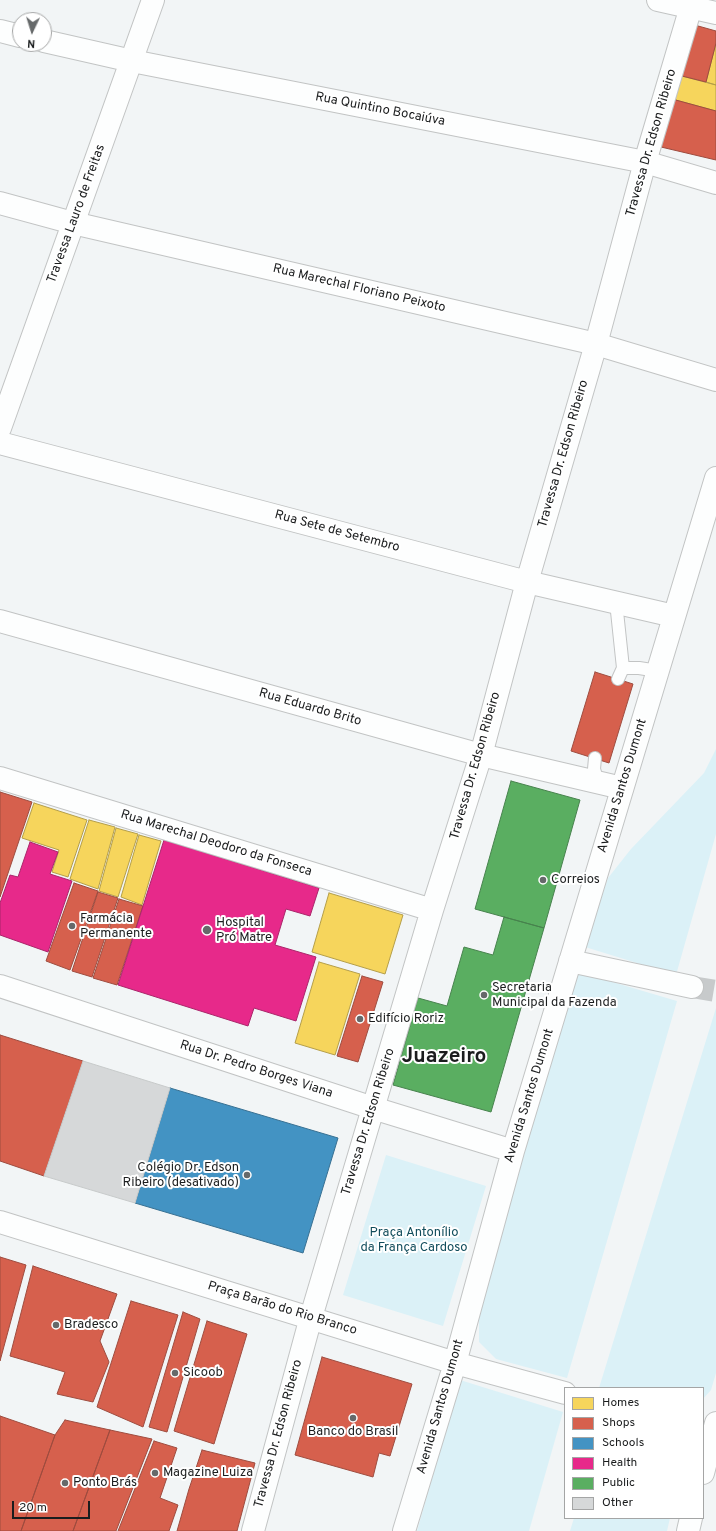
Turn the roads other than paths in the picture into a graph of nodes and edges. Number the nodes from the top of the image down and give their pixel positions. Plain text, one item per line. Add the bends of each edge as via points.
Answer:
1 (153, 0) edge
2 (658, 0) edge
3 (692, 3) edge
4 (716, 12) edge
5 (0, 31) edge
6 (12, 34) edge
7 (52, 43) edge
8 (132, 61) junction
9 (645, 162) junction
10 (716, 182) edge
11 (0, 204) edge
12 (73, 223) junction
13 (596, 344) junction
14 (716, 380) edge
15 (0, 428) edge
16 (0, 443) edge
17 (716, 478) edge
18 (527, 582) junction
19 (616, 602) junction
20 (674, 616) junction
21 (0, 621) edge
22 (623, 668) junction
23 (658, 671) junction
24 (618, 679) dead end
25 (481, 755) junction
26 (594, 758) dead end
27 (0, 778) edge
28 (598, 783) junction
29 (622, 788) junction
30 (432, 910) junction
31 (570, 961) junction
32 (0, 986) edge
33 (692, 987) tunnel mouth
34 (373, 1108) junction
35 (513, 1151) junction
36 (0, 1222) edge
37 (311, 1317) junction
38 (455, 1363) junction
39 (564, 1393) edge
40 (711, 1430) edge
41 (704, 1468) edge
42 (691, 1519) edge
43 (253, 1531) edge
44 (404, 1531) edge
45 (688, 1531) edge

1 - 8 street, Travessa Lauro de Freitas
2 - 3 street
3 - 4 street
3 - 9 street, Travessa Dr. Edson Ribeiro
5 - 6 street
7 - 8 street, Rua Quintino Bocaiúva
8 - 9 street, Rua Quintino Bocaiúva
8 - 12 street, Travessa Lauro de Freitas
9 - 10 street, Rua Quintino Bocaiúva
9 - 13 street, Travessa Dr. Edson Ribeiro
11 - 12 street, Rua Marechal Floriano Peixoto
12 - 13 street, Rua Marechal Floriano Peixoto
12 - 15 street, Travessa Lauro de Freitas
13 - 14 street, Rua Marechal Floriano Peixoto
13 - 18 street, Travessa Dr. Edson Ribeiro
16 - 18 street, Rua Sete de Setembro
17 - 20 street, Avenida Santos Dumont
18 - 19 street, Rua Sete de Setembro
18 - 25 street, Travessa Dr. Edson Ribeiro
19 - 20 street, Rua Sete de Setembro
19 - 22 lane
20 - 23 street, Avenida Santos Dumont
21 - 25 street, Rua Eduardo Brito
22 - 23 lane
22 - 24 lane
23 - 29 street, Avenida Santos Dumont
25 - 28 street, Rua Eduardo Brito
25 - 30 street, Travessa Dr. Edson Ribeiro
26 - 28 lane
27 - 30 street, Rua Marechal Deodoro da Fonseca
28 - 29 street, Rua Eduardo Brito
29 - 31 street, Avenida Santos Dumont
30 - 34 street, Travessa Dr. Edson Ribeiro
31 - 33 street
31 - 35 street, Avenida Santos Dumont
32 - 34 street, Rua Dr. Pedro Borges Viana
34 - 35 street, Rua Dr. Pedro Borges Viana
34 - 37 street, Travessa Dr. Edson Ribeiro
35 - 38 street, Avenida Santos Dumont
36 - 37 street, Praça Barão do Rio Branco
37 - 38 street, Praça Barão do Rio Branco
37 - 43 street, Travessa Dr. Edson Ribeiro
38 - 39 street, Praça Barão do Rio Branco
38 - 44 street, Avenida Santos Dumont
40 - 41 street
42 - 45 street

